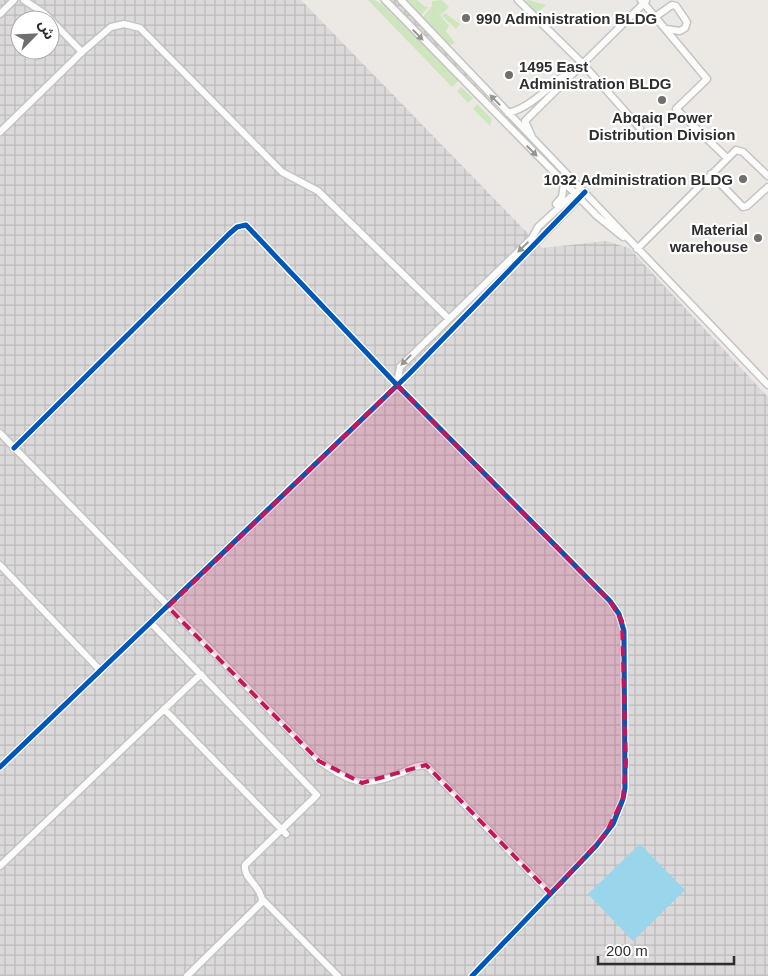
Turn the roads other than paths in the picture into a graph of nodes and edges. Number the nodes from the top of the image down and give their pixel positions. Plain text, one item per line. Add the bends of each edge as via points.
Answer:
1 (14, 0) edge
2 (24, 0) edge
3 (384, 0) edge
4 (401, 0) edge
5 (518, 0) edge
6 (644, 1) edge
7 (0, 14) edge
8 (655, 17) junction
9 (666, 29) junction
10 (82, 52) junction
11 (582, 63) junction
12 (508, 113) junction
13 (640, 128) dead end
14 (0, 132) edge
15 (532, 138) junction
16 (727, 158) junction
17 (711, 174) junction
18 (768, 176) edge
19 (564, 183) junction
20 (583, 190) junction
21 (766, 191) edge
22 (577, 196) junction
23 (538, 227) junction
24 (637, 249) junction
25 (448, 318) junction
26 (397, 384) junction
27 (768, 385) edge
28 (0, 433) edge
29 (14, 448) junction
30 (0, 565) edge
31 (168, 607) junction
32 (151, 623) junction
33 (100, 670) junction
34 (201, 674) junction
35 (164, 709) junction
36 (0, 766) edge
37 (284, 832) junction
38 (0, 866) edge
39 (551, 894) junction
40 (262, 899) junction
41 (187, 976) edge
42 (338, 976) edge
43 (472, 976) edge

1 - 7 street
2 - 10 street via 45,14
3 -> 19 street
12 -> 4 street
5 - 11 street
6 - 8 street
6 - 11 street
8 - 9 street
8 - 9 street via 672,5 676,6 687,22 685,28 680,31
9 - 16 street via 707,79 676,109
10 - 14 street
10 - 25 street via 111,27 124,24 140,28 282,172 318,191
11 - 12 street via 518,111
11 - 13 street
11 - 15 street via 525,121
12 - 15 street
15 - 20 street
16 - 17 street
16 - 18 street via 736,150 743,152
17 - 21 street via 743,207
17 - 24 street
19 - 22 street
19 - 23 street via 562,197
20 - 22 street
20 - 24 street
22 - 23 street
22 - 24 street
22 - 26 street
23 -> 25 street via 532,238
24 - 27 street
25 -> 26 street via 400,367
26 - 29 street via 252,230 241,225
26 - 31 street
26 - 39 street via 610,601 622,621 626,764 623,799 605,835
28 - 29 street
29 - 31 street
30 - 33 street
31 - 32 street
31 - 39 street via 319,761 345,778 362,783 378,782 427,766
32 - 33 street
32 - 34 street
33 - 36 street
34 - 35 street
34 - 37 street via 316,792 315,799
35 - 37 street
35 - 38 street
37 - 40 street via 244,868
39 - 43 street
40 - 41 street
40 - 42 street

